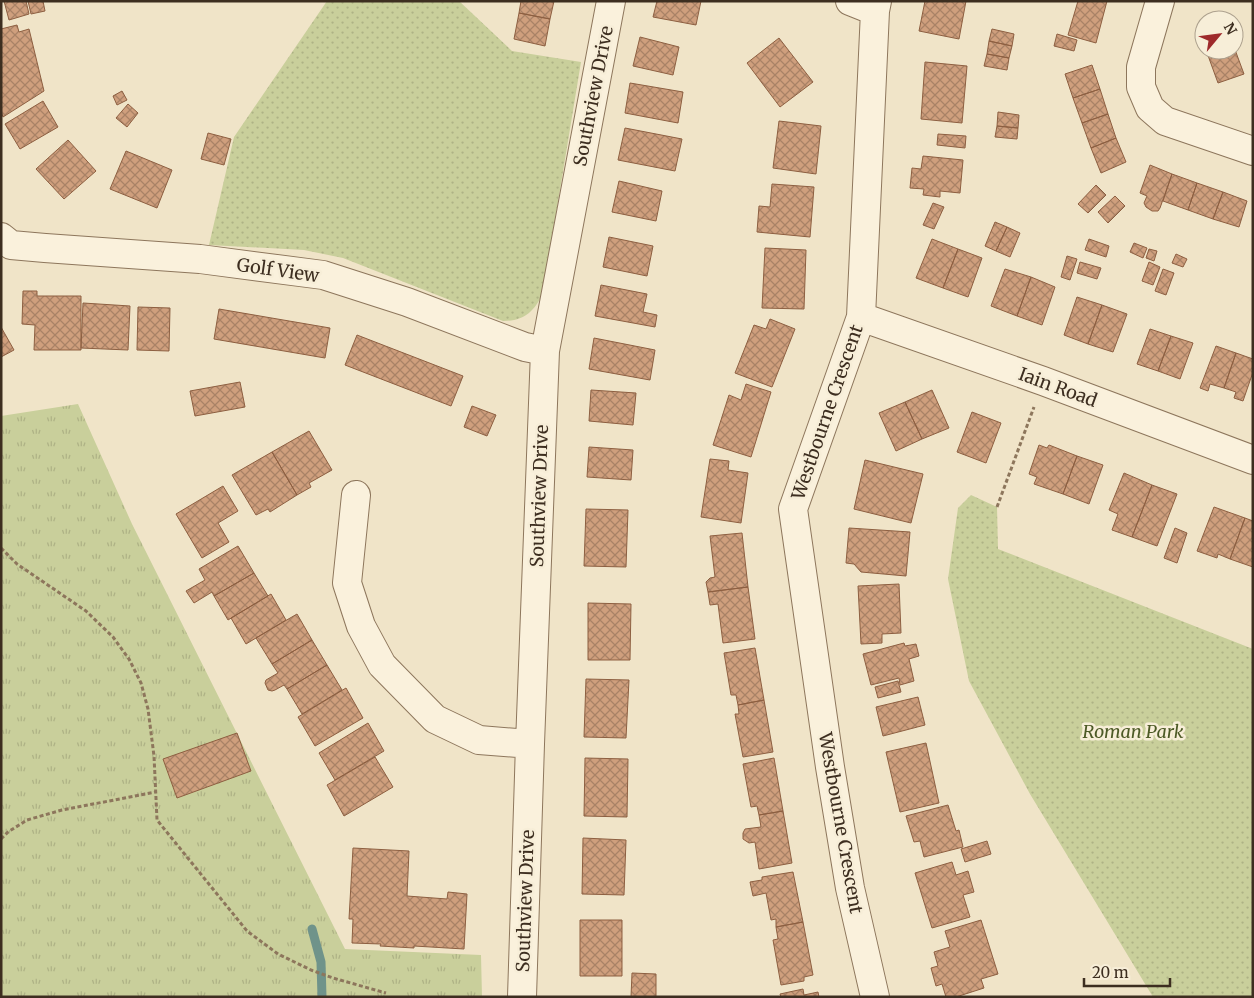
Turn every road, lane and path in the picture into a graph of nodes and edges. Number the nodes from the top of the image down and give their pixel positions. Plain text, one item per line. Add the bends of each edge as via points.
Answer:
1 (611, 1) edge
2 (850, 1) edge
3 (1160, 1) edge
4 (876, 6) edge
5 (1253, 151) edge
6 (1, 237) edge
7 (861, 317) junction
8 (545, 351) junction
9 (1043, 381) junction
10 (1253, 460) edge
11 (356, 495) dead end
12 (997, 507) dead end
13 (1, 548) edge
14 (530, 744) junction
15 (156, 792) junction
16 (1, 839) edge
17 (386, 994) dead end
18 (522, 997) edge
19 (875, 997) edge

1 - 8 street, Southview Drive
2 - 4 street
3 - 5 street via 1141,66 1142,87 1150,108 1165,121
4 - 7 street, Westbourne Crescent
6 - 8 street, Golf View via 11,244 45,248 323,274 407,302 525,348
7 - 9 street, Iain Road
7 - 19 street, Westbourne Crescent via 793,509 831,776 850,888
8 - 14 street, Southview Drive
9 - 10 street, Iain Road
9 - 12 path
11 - 14 street via 347,583 361,626 382,665 435,719 479,740
13 - 15 path via 17,564 86,611 129,659 141,683 148,709
14 - 18 street, Southview Drive
15 - 16 path via 27,820
15 - 17 path via 158,820 247,931 278,954 311,970

